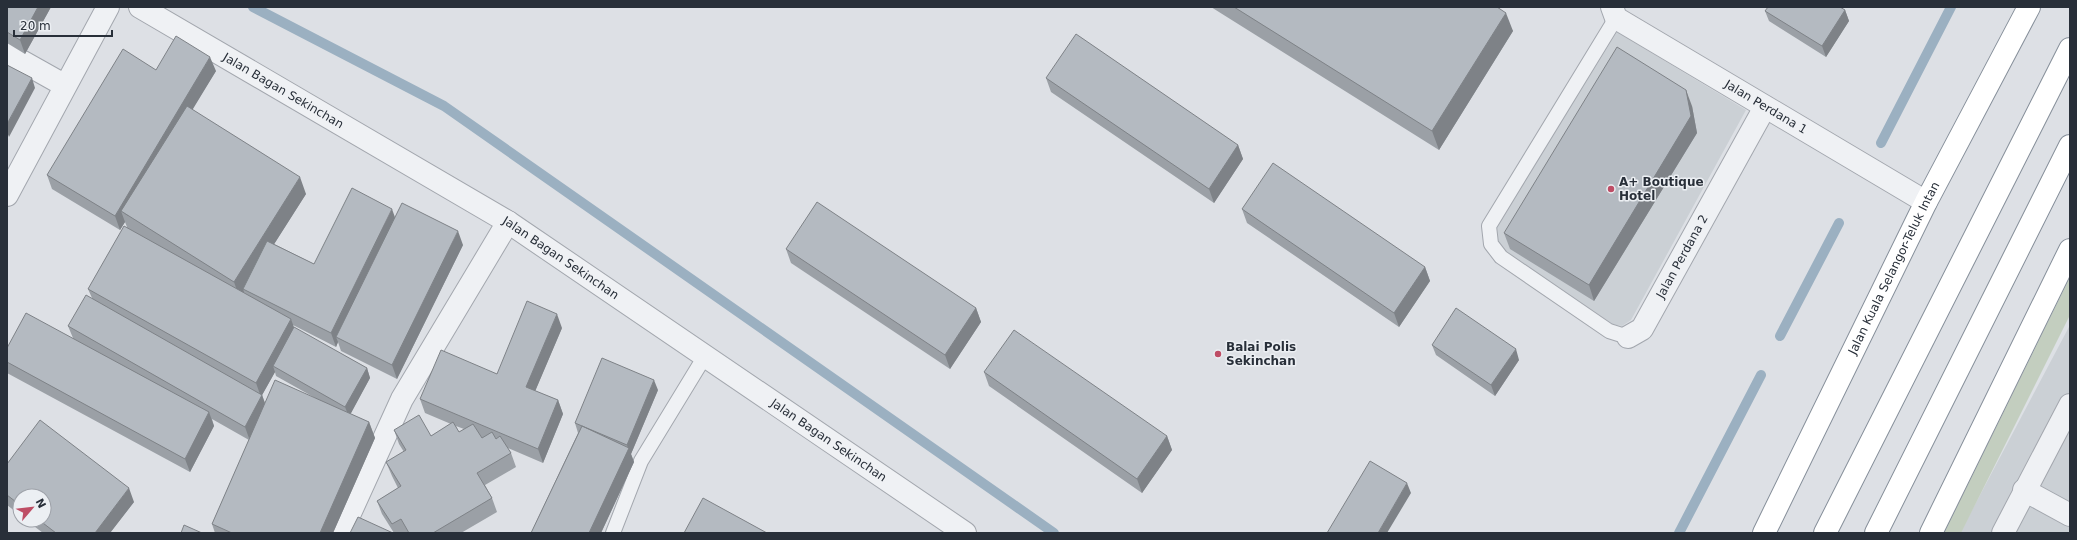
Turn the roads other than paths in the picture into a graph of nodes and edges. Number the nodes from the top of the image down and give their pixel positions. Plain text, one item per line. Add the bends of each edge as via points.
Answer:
1 (108, 7) edge
2 (140, 7) edge
3 (2029, 7) edge
4 (1614, 13) edge
5 (2070, 49) edge
6 (7, 53) edge
7 (64, 85) junction
8 (1765, 107) junction
9 (2070, 146) edge
10 (7, 195) edge
11 (1926, 202) junction
12 (508, 222) junction
13 (2070, 250) edge
14 (1628, 337) joint
15 (705, 356) junction
16 (2070, 405) edge
17 (2024, 490) junction
18 (2070, 515) edge
19 (341, 533) edge
20 (613, 533) edge
21 (965, 533) edge
22 (1764, 533) edge
23 (1825, 533) edge
24 (1876, 533) edge
25 (1931, 533) edge
26 (2003, 533) edge

1 - 7 street
2 - 12 street, Jalan Bagan Sekinchan
3 - 11 highway, Jalan Kuala Selangor-Teluk Intan
4 - 8 street, Jalan Perdana 1
4 - 14 lane via 1489,226 1491,244 1501,257 1609,331
5 - 23 highway
6 - 7 street
7 - 10 street
8 - 11 street, Jalan Perdana 1
8 - 14 street, Jalan Perdana 2 via 1642,329
9 - 24 highway
11 - 22 highway, Jalan Kuala Selangor-Teluk Intan
12 - 15 street, Jalan Bagan Sekinchan
12 - 19 street via 402,399
13 - 25 highway
15 - 20 lane via 641,462
15 - 21 street, Jalan Bagan Sekinchan
16 - 17 street
17 - 18 street
17 - 26 street

